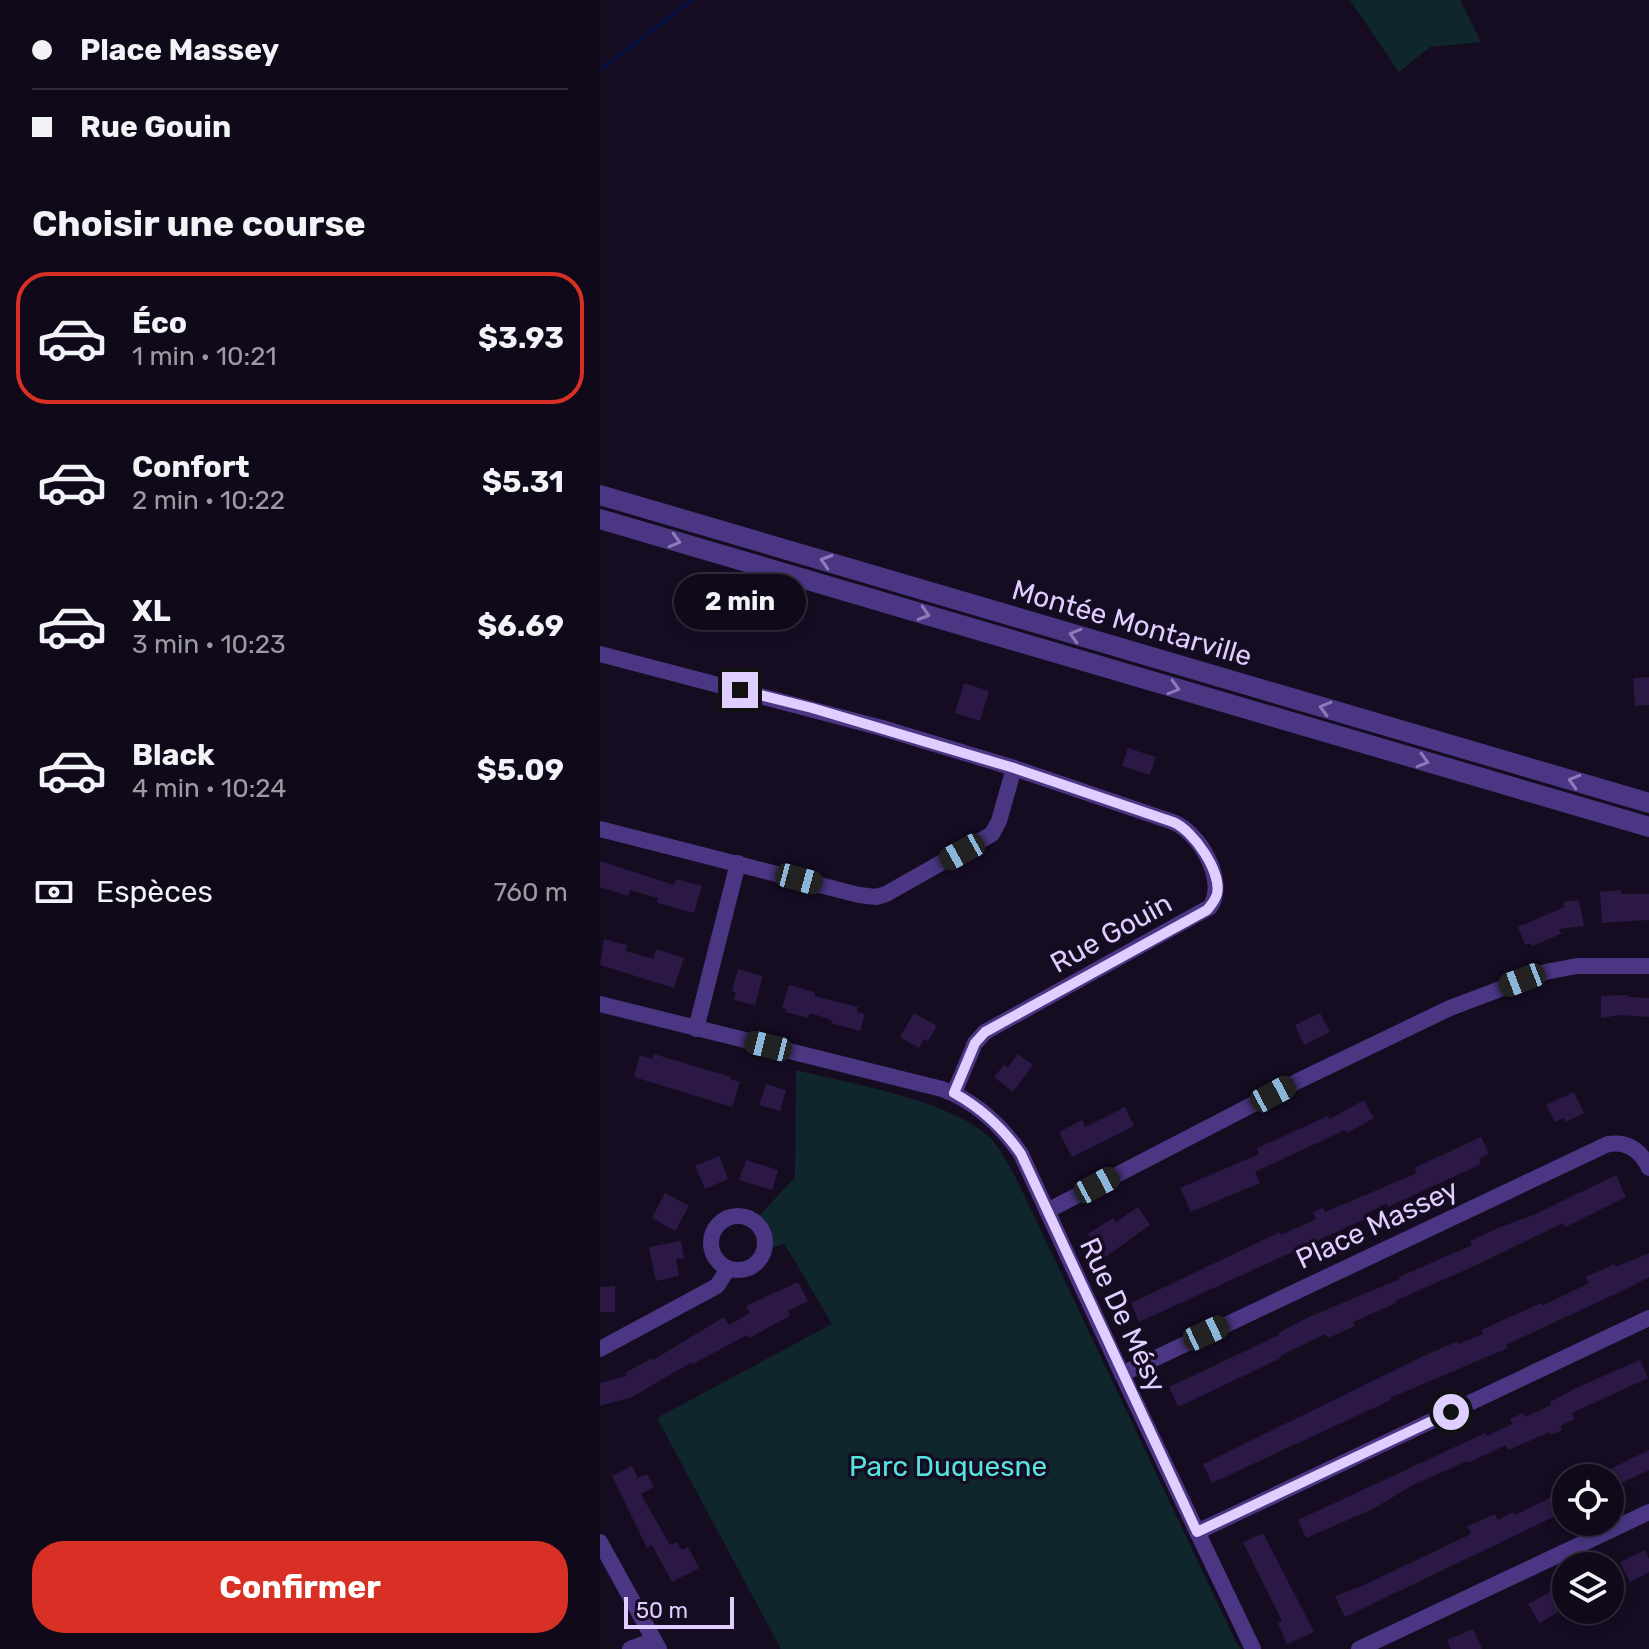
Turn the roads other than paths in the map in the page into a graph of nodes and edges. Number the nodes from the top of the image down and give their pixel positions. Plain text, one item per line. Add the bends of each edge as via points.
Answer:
1 (600, 495) edge
2 (600, 519) edge
3 (600, 654) edge
4 (1014, 768) junction
5 (1649, 803) edge
6 (1649, 827) edge
7 (600, 829) edge
8 (738, 863) junction
9 (1649, 966) edge
10 (600, 1004) edge
11 (696, 1029) junction
12 (954, 1093) junction
13 (1649, 1168) edge
14 (1047, 1211) junction
15 (728, 1269) dead end
16 (1649, 1318) edge
17 (600, 1349) edge
18 (1122, 1374) junction
19 (1649, 1512) edge
20 (1197, 1532) junction
21 (600, 1542) edge
22 (656, 1644) edge
23 (630, 1649) edge
24 (1253, 1649) edge
25 (1359, 1649) edge

5 -> 1 street, Montée Montarville
2 -> 6 street, Montée Montarville
3 - 4 street, Rue Gouin via 812,708
4 - 8 street via 992,834 881,896
4 - 12 street, Rue Gouin via 1183,826 1214,874 1217,894 1202,913 985,1032
7 - 8 street
8 - 11 street
9 - 14 street via 1577,966 1545,972 1450,1008
10 - 11 street, Rue De Mésy
11 - 12 street, Rue De Mésy
12 - 14 street, Rue De Mésy via 1006,1133
13 - 18 street, Place Massey via 1631,1147 1602,1146
14 - 18 street, Rue De Mésy
15 - 17 street via 717,1286
16 - 20 street
18 - 20 street, Rue De Mésy
19 - 25 street
20 - 24 street, Rue De Mésy
21 - 22 street
22 - 23 street

